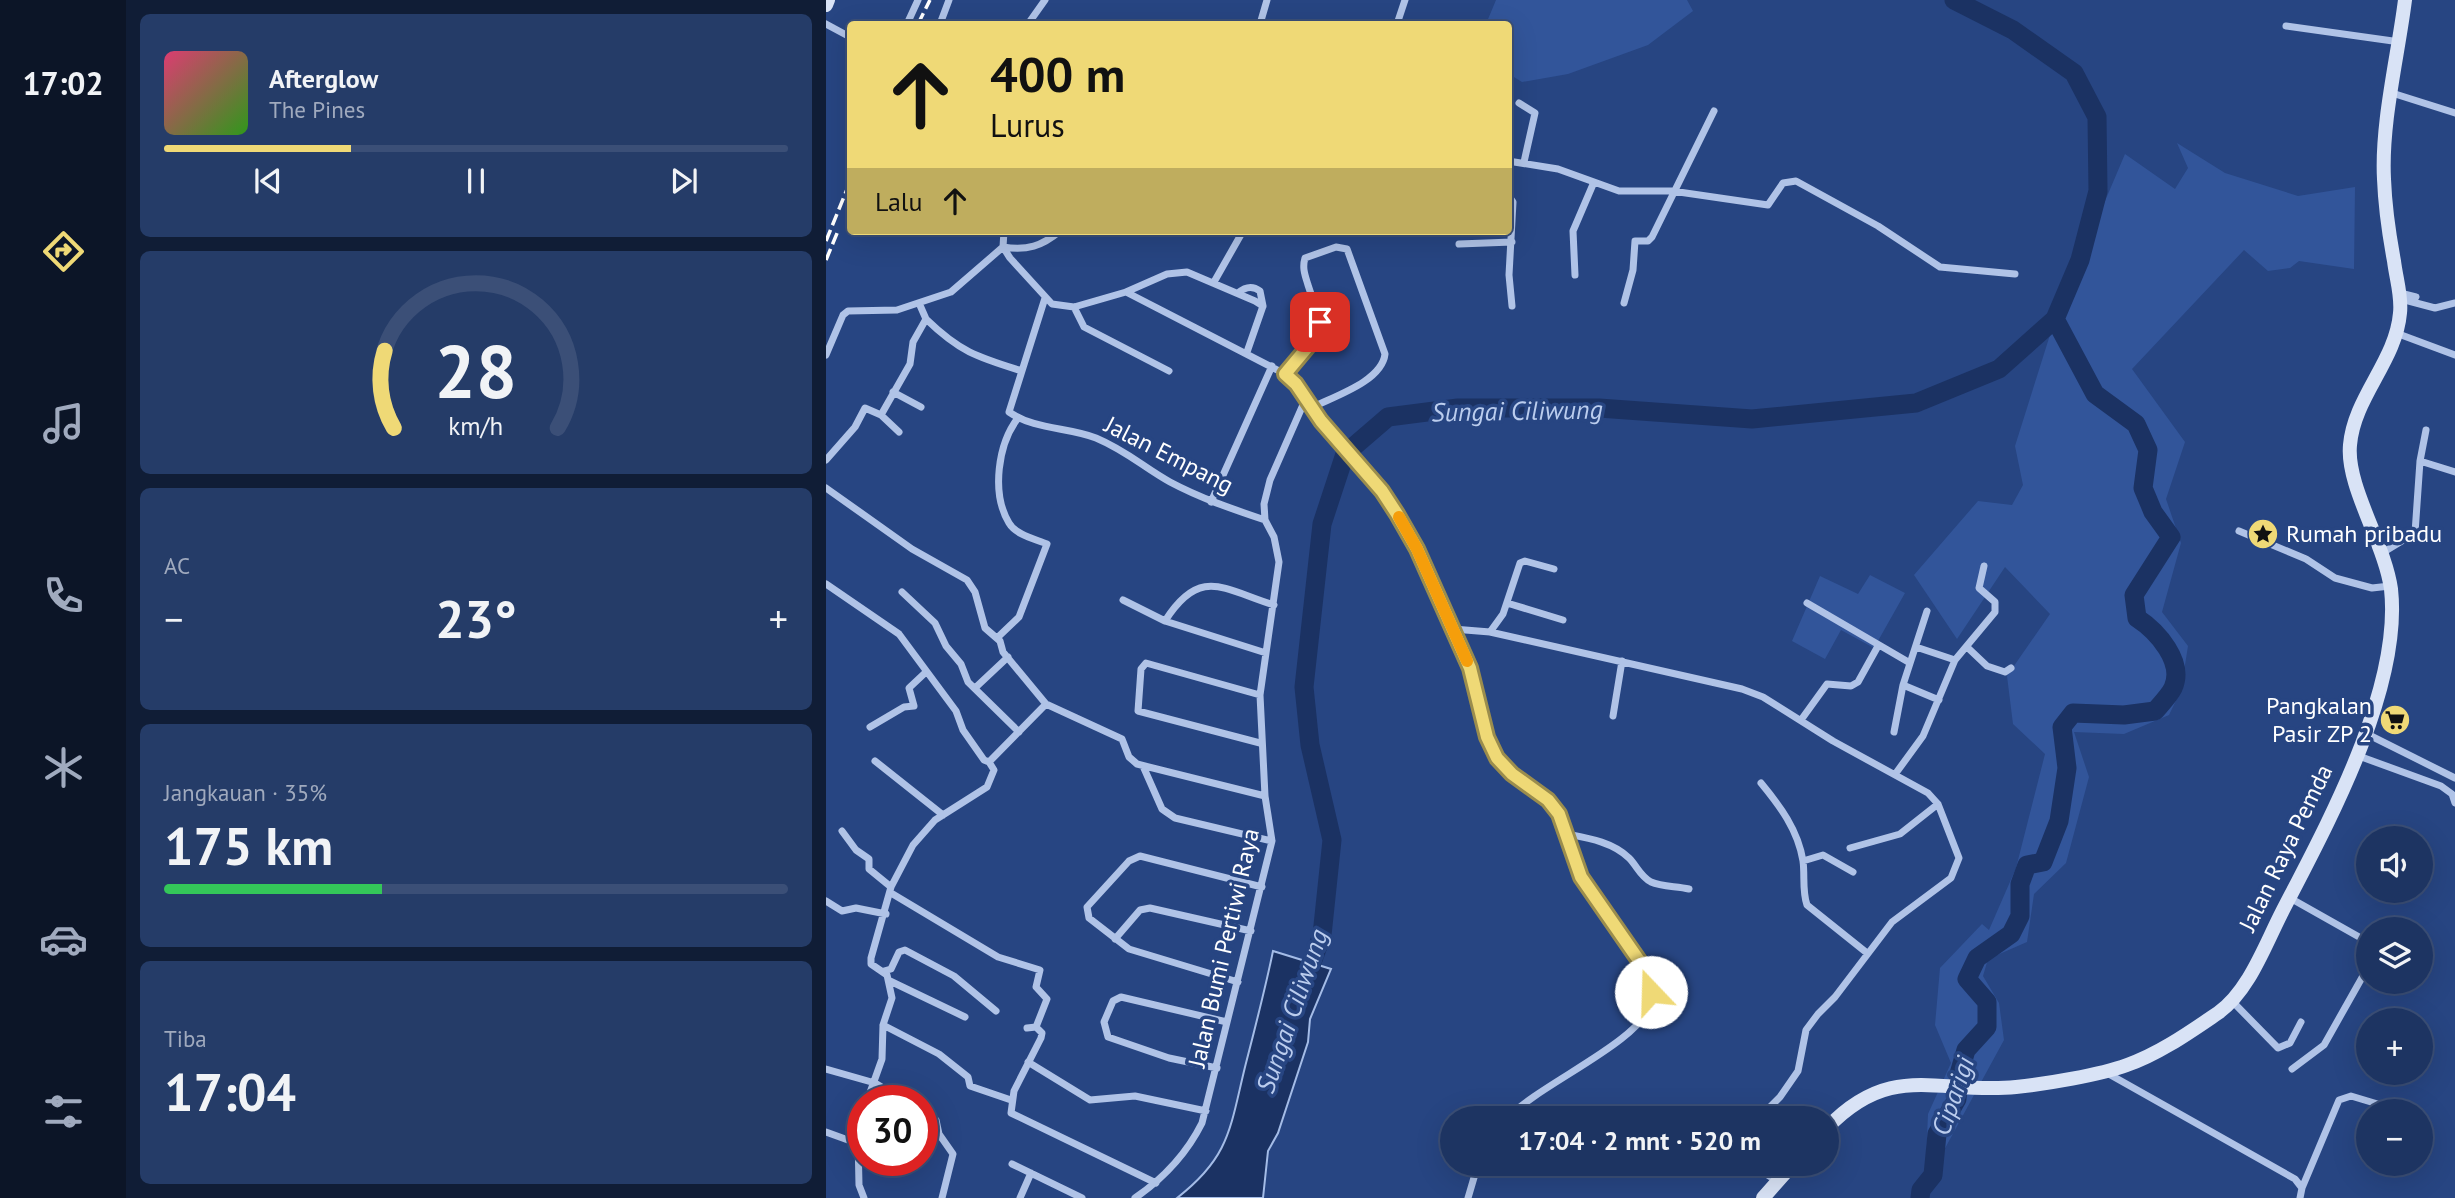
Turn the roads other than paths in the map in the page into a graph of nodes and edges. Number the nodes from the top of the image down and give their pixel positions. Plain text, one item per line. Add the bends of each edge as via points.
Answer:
1 (828, 0) edge
2 (918, 0) edge
3 (949, 0) edge
4 (1045, 0) edge
5 (1267, 0) edge
6 (1405, 0) edge
7 (2405, 0) edge
8 (826, 5) edge
9 (908, 21) edge
10 (941, 21) edge
11 (1030, 21) edge
12 (1262, 21) edge
13 (1398, 21) edge
14 (826, 24) edge
15 (2286, 26) dead end
16 (847, 35) edge
17 (2400, 42) junction
18 (2392, 93) junction
19 (1519, 103) dead end
20 (1714, 111) dead end
21 (2455, 113) edge
22 (1512, 161) edge
23 (1524, 162) junction
24 (1594, 182) junction
25 (1672, 191) junction
26 (1512, 201) edge
27 (1004, 235) edge
28 (1055, 235) edge
29 (1241, 235) edge
30 (1512, 242) junction
31 (1459, 244) dead end
32 (1003, 247) junction
33 (2015, 274) dead end
34 (1575, 275) dead end
35 (1214, 282) junction
36 (1126, 292) junction
37 (1238, 293) junction
38 (2400, 296) junction
39 (2416, 297) dead end
40 (1045, 298) junction
41 (919, 303) junction
42 (1624, 303) dead end
43 (2455, 303) edge
44 (1263, 306) junction
45 (1512, 306) dead end
46 (1074, 307) junction
47 (926, 319) junction
48 (2396, 333) junction
49 (1247, 352) junction
50 (826, 355) edge
51 (2455, 355) edge
52 (1272, 366) junction
53 (1022, 371) junction
54 (1169, 371) dead end
55 (1285, 374) junction
56 (893, 392) junction
57 (1306, 398) junction
58 (921, 407) dead end
59 (1312, 407) junction
60 (881, 415) junction
61 (1018, 418) junction
62 (2426, 430) dead end
63 (899, 432) dead end
64 (826, 460) edge
65 (2420, 461) junction
66 (2455, 472) edge
67 (826, 488) edge
68 (1210, 502) junction
69 (1265, 520) junction
70 (2239, 531) dead end
71 (2382, 553) junction
72 (1984, 566) dead end
73 (1554, 569) dead end
74 (826, 584) edge
75 (2390, 586) junction
76 (902, 592) dead end
77 (1123, 600) dead end
78 (1507, 603) junction
79 (1807, 603) dead end
80 (1274, 605) junction
81 (1927, 611) dead end
82 (1563, 620) dead end
83 (1165, 621) junction
84 (1453, 629) junction
85 (1490, 632) junction
86 (997, 638) junction
87 (1878, 646) junction
88 (1916, 647) junction
89 (1967, 647) junction
90 (1266, 653) junction
91 (1007, 657) junction
92 (1955, 660) junction
93 (1622, 661) junction
94 (1910, 663) junction
95 (2011, 668) dead end
96 (926, 672) junction
97 (1903, 685) junction
98 (975, 688) junction
99 (1260, 695) junction
100 (1938, 700) junction
101 (1046, 704) junction
102 (1613, 716) dead end
103 (1801, 720) junction
104 (870, 727) dead end
105 (1019, 732) junction
106 (1894, 732) dead end
107 (2364, 732) junction
108 (1260, 743) junction
109 (2356, 754) junction
110 (875, 761) dead end
111 (989, 762) junction
112 (2429, 763) junction
113 (1143, 766) junction
114 (1896, 773) junction
115 (2423, 778) junction
116 (2455, 778) edge
117 (1761, 783) dead end
118 (1265, 796) junction
119 (2455, 803) edge
120 (1938, 804) junction
121 (943, 815) junction
122 (842, 831) dead end
123 (1567, 834) junction
124 (1272, 841) junction
125 (1850, 848) dead end
126 (1803, 862) junction
127 (1853, 872) dead end
128 (1262, 887) junction
129 (1689, 889) dead end
130 (891, 890) junction
131 (2289, 898) junction
132 (826, 901) edge
133 (886, 914) junction
134 (1251, 931) junction
135 (2356, 935) edge
136 (1115, 939) junction
137 (1867, 953) junction
138 (884, 971) junction
139 (890, 981) junction
140 (1238, 982) junction
141 (2356, 988) edge
142 (2232, 1000) junction
143 (996, 1011) dead end
144 (965, 1017) dead end
145 (1227, 1022) junction
146 (2301, 1022) dead end
147 (883, 1025) junction
148 (1036, 1027) junction
149 (1027, 1028) dead end
150 (1028, 1062) junction
151 (1217, 1068) junction
152 (826, 1069) edge
153 (2292, 1069) dead end
154 (2103, 1071) junction
155 (875, 1083) junction
156 (878, 1085) edge
157 (2361, 1099) edge
158 (1011, 1100) junction
159 (1521, 1106) edge
160 (1771, 1106) edge
161 (1206, 1111) junction
162 (1839, 1119) edge
163 (938, 1129) edge
164 (826, 1132) edge
165 (847, 1140) edge
166 (1012, 1164) dead end
167 (1031, 1173) junction
168 (859, 1176) edge
169 (1474, 1176) edge
170 (1769, 1176) edge
171 (1782, 1176) edge
172 (1777, 1181) junction
173 (1156, 1183) junction
174 (2302, 1188) junction
175 (864, 1198) edge
176 (942, 1198) edge
177 (1020, 1198) edge
178 (1082, 1198) edge
179 (1135, 1198) edge
180 (1468, 1198) edge
181 (1763, 1198) edge
182 (2300, 1198) edge

1 - 8 main road
2 - 9 street
3 - 10 street
4 - 11 street
5 - 12 street
6 - 13 street
7 - 17 main road, Jalan Raya Pemda
14 - 16 street
15 - 17 street
17 - 18 main road, Jalan Raya Pemda
18 - 21 street
18 - 38 main road, Jalan Raya Pemda via 2384,177
19 - 23 street via 1535,113
20 - 25 street
22 - 23 street
23 - 24 street
24 - 25 street via 1619,191
24 - 34 street via 1573,232
25 - 33 street via 1768,205 1783,183 1796,181 1935,264
25 - 42 street via 1650,240 1635,241
26 - 30 street
27 - 32 street
28 - 32 street via 1029,249
29 - 35 street
30 - 31 street
30 - 45 street
32 - 40 street
32 - 41 street via 951,292
35 - 36 street via 1178,272
35 - 37 street
36 - 46 street
36 - 49 street
37 - 44 street
37 - 44 street via 1256,288
38 - 39 street
38 - 43 street via 2435,308
38 - 48 main road, Jalan Raya Pemda
40 - 46 street
40 - 53 street
41 - 47 street
41 - 50 street via 897,310 848,311
44 - 49 street
46 - 54 street via 1084,327
47 - 53 street via 953,345 975,357
47 - 56 street via 913,342 910,365
48 - 51 street
48 - 71 main road, Jalan Raya Pemda via 2360,407 2349,448 2350,463
49 - 52 street
52 - 55 street
52 - 68 street
53 - 61 street via 1009,411
55 - 57 street
55 - 59 street via 1320,327 1303,271 1305,258 1336,247 1347,248 1385,354 1384,363 1348,390
56 - 58 street
56 - 60 street
57 - 59 street
57 - 69 street, Jalan Bumi Pertiwi Raya via 1270,480
59 - 84 street via 1397,514
60 - 63 street
60 - 64 street via 865,408
61 - 68 street, Jalan Empang via 1092,437 1132,454 1168,481
61 - 86 street via 1008,431 1001,459 1002,499 1009,523 1047,544 1019,617
62 - 65 street
65 - 66 street
65 - 71 street via 2415,533
67 - 86 street via 912,549 967,580 985,628
68 - 69 street, Jalan Empang
69 - 80 street, Jalan Bumi Pertiwi Raya via 1279,562
70 - 75 street via 2305,559 2335,578 2372,588
71 - 75 main road, Jalan Raya Pemda
72 - 89 street via 1979,588 1997,606
73 - 78 street via 1520,563
74 - 96 street via 899,634
75 - 107 main road, Jalan Raya Pemda via 2393,624 2388,659
76 - 98 street via 935,623
77 - 83 street
78 - 82 street
78 - 85 street
79 - 87 street
80 - 83 street via 1205,585 1189,592
80 - 90 street, Jalan Bumi Pertiwi Raya
81 - 88 street
83 - 90 street
84 - 85 street
84 - 123 street via 1497,758 1548,800
85 - 93 street
86 - 91 street
87 - 94 street
87 - 103 street via 1858,682 1851,686 1826,684
88 - 92 street
88 - 94 street
89 - 92 street
89 - 95 street via 1993,670 2005,673
90 - 99 street, Jalan Bumi Pertiwi Raya
91 - 98 street
91 - 101 street
92 - 100 street
93 - 102 street
93 - 103 street via 1752,692
94 - 97 street
96 - 104 street via 909,688 914,706
96 - 111 street
97 - 100 street
97 - 106 street
98 - 105 street
99 - 108 street, Jalan Bumi Pertiwi Raya
99 - 108 street via 1146,663 1141,669 1138,712
100 - 114 street via 1918,745
101 - 105 street
101 - 113 street via 1122,739 1129,757
103 - 114 street
105 - 111 street
107 - 109 main road, Jalan Raya Pemda
107 - 112 street
108 - 118 street, Jalan Bumi Pertiwi Raya
109 - 115 street
109 - 131 main road, Jalan Raya Pemda via 2330,820
110 - 121 street
111 - 121 street via 994,770 987,787
112 - 115 street
112 - 116 street
113 - 118 street
113 - 124 street via 1162,809 1175,818
114 - 120 street
115 - 119 street via 2452,794
117 - 126 street via 1797,835
118 - 124 street, Jalan Bumi Pertiwi Raya
120 - 125 street via 1900,834
120 - 137 street via 1959,858 1951,878 1892,922
121 - 130 street via 919,836
122 - 130 street via 869,859 869,869
123 - 129 street via 1617,850 1651,882
123 - 159 street via 1581,877 1644,970 1650,1004 1641,1022 1621,1041
124 - 128 street, Jalan Bumi Pertiwi Raya
126 - 127 street via 1823,855
126 - 137 street via 1807,905
128 - 134 street, Jalan Bumi Pertiwi Raya
128 - 136 street via 1135,857 1087,906 1089,918
130 - 133 street
130 - 148 street via 998,957 1040,971 1036,987 1047,999
131 - 135 street
131 - 142 main road, Jalan Raya Pemda
132 - 133 street via 842,911 856,908
133 - 138 street via 871,958 872,964
134 - 136 street via 1144,908
134 - 140 street, Jalan Bumi Pertiwi Raya
136 - 140 street via 1129,948
137 - 160 street via 1806,1030 1798,1071
138 - 139 street
138 - 143 street via 891,969 905,950 954,976
139 - 144 street
139 - 147 street via 892,998
140 - 145 street, Jalan Bumi Pertiwi Raya
141 - 153 street via 2324,1045
142 - 146 street via 2278,1048 2290,1043
142 - 154 main road, Jalan Raya Pemda via 2159,1051
145 - 151 street, Jalan Bumi Pertiwi Raya
145 - 151 street via 1121,997 1113,1001 1104,1022 1108,1037
147 - 155 street via 882,1059
147 - 158 street via 946,1058 968,1077 970,1086
148 - 149 street
148 - 150 street via 1041,1038
150 - 158 street
150 - 161 street via 1090,1100 1135,1096
151 - 161 street, Jalan Bumi Pertiwi Raya
152 - 155 street
154 - 162 main road, Jalan Raya Pemda via 2035,1085 1898,1085 1872,1093
154 - 174 street via 2295,1179
155 - 156 street
157 - 174 street via 2339,1100
158 - 173 street via 1009,1109 1017,1117
161 - 173 street, Jalan Bumi Pertiwi Raya via 1189,1147
163 - 176 street via 953,1154
164 - 165 street
166 - 167 street
167 - 177 street
167 - 178 street
168 - 175 street
169 - 180 street
170 - 172 street
171 - 172 main road
172 - 181 main road
173 - 179 street, Jalan Bumi Pertiwi Raya
174 - 182 street

